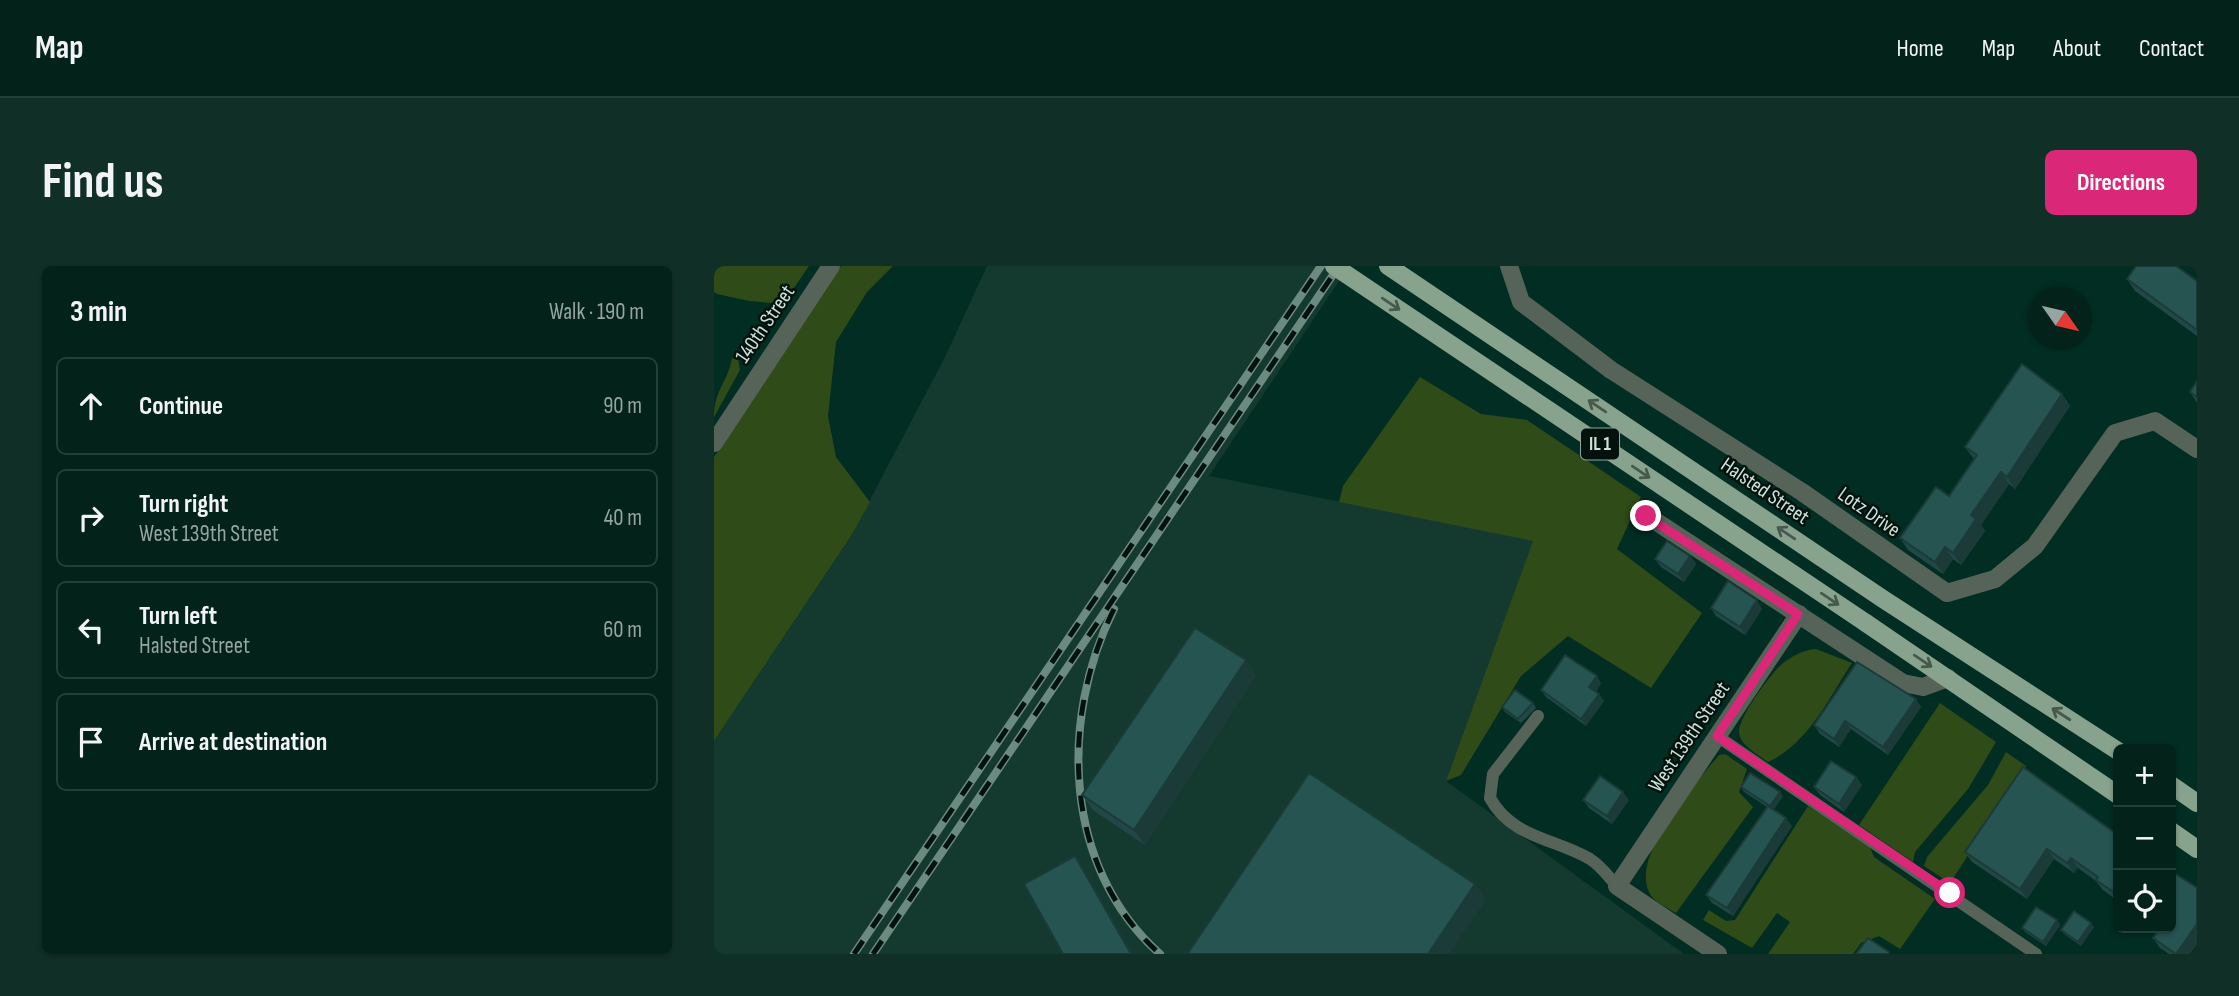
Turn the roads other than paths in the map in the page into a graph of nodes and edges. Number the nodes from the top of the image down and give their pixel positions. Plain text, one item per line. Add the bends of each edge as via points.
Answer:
1 (831, 266) edge
2 (1334, 266) edge
3 (1388, 266) edge
4 (1509, 266) edge
5 (714, 443) edge
6 (2197, 450) edge
7 (1646, 516) dead end
8 (1798, 614) junction
9 (1948, 678) junction
10 (1538, 716) dead end
11 (1717, 736) junction
12 (2113, 748) edge
13 (2176, 788) edge
14 (2113, 791) edge
15 (2197, 803) edge
16 (2176, 834) edge
17 (2197, 849) edge
18 (1617, 886) junction
19 (1718, 954) edge
20 (2036, 954) edge

1 - 5 street, 140th Street
2 -> 9 main road, IL 1, bridge
12 -> 3 main road, Halsted Street / IL 1
4 - 6 street, Lotz Drive via 1521,302 1601,362 1947,593 1995,579 2035,546 2115,433 2155,421
7 - 8 street
8 - 9 street via 1903,682 1923,687
8 - 11 street, West 139th Street
9 - 14 main road, IL 1
10 - 18 lane via 1493,774 1490,798 1506,821 1587,858
11 - 18 street, West 139th Street
11 - 20 lane
13 - 15 main road
16 - 17 main road
18 - 19 street

